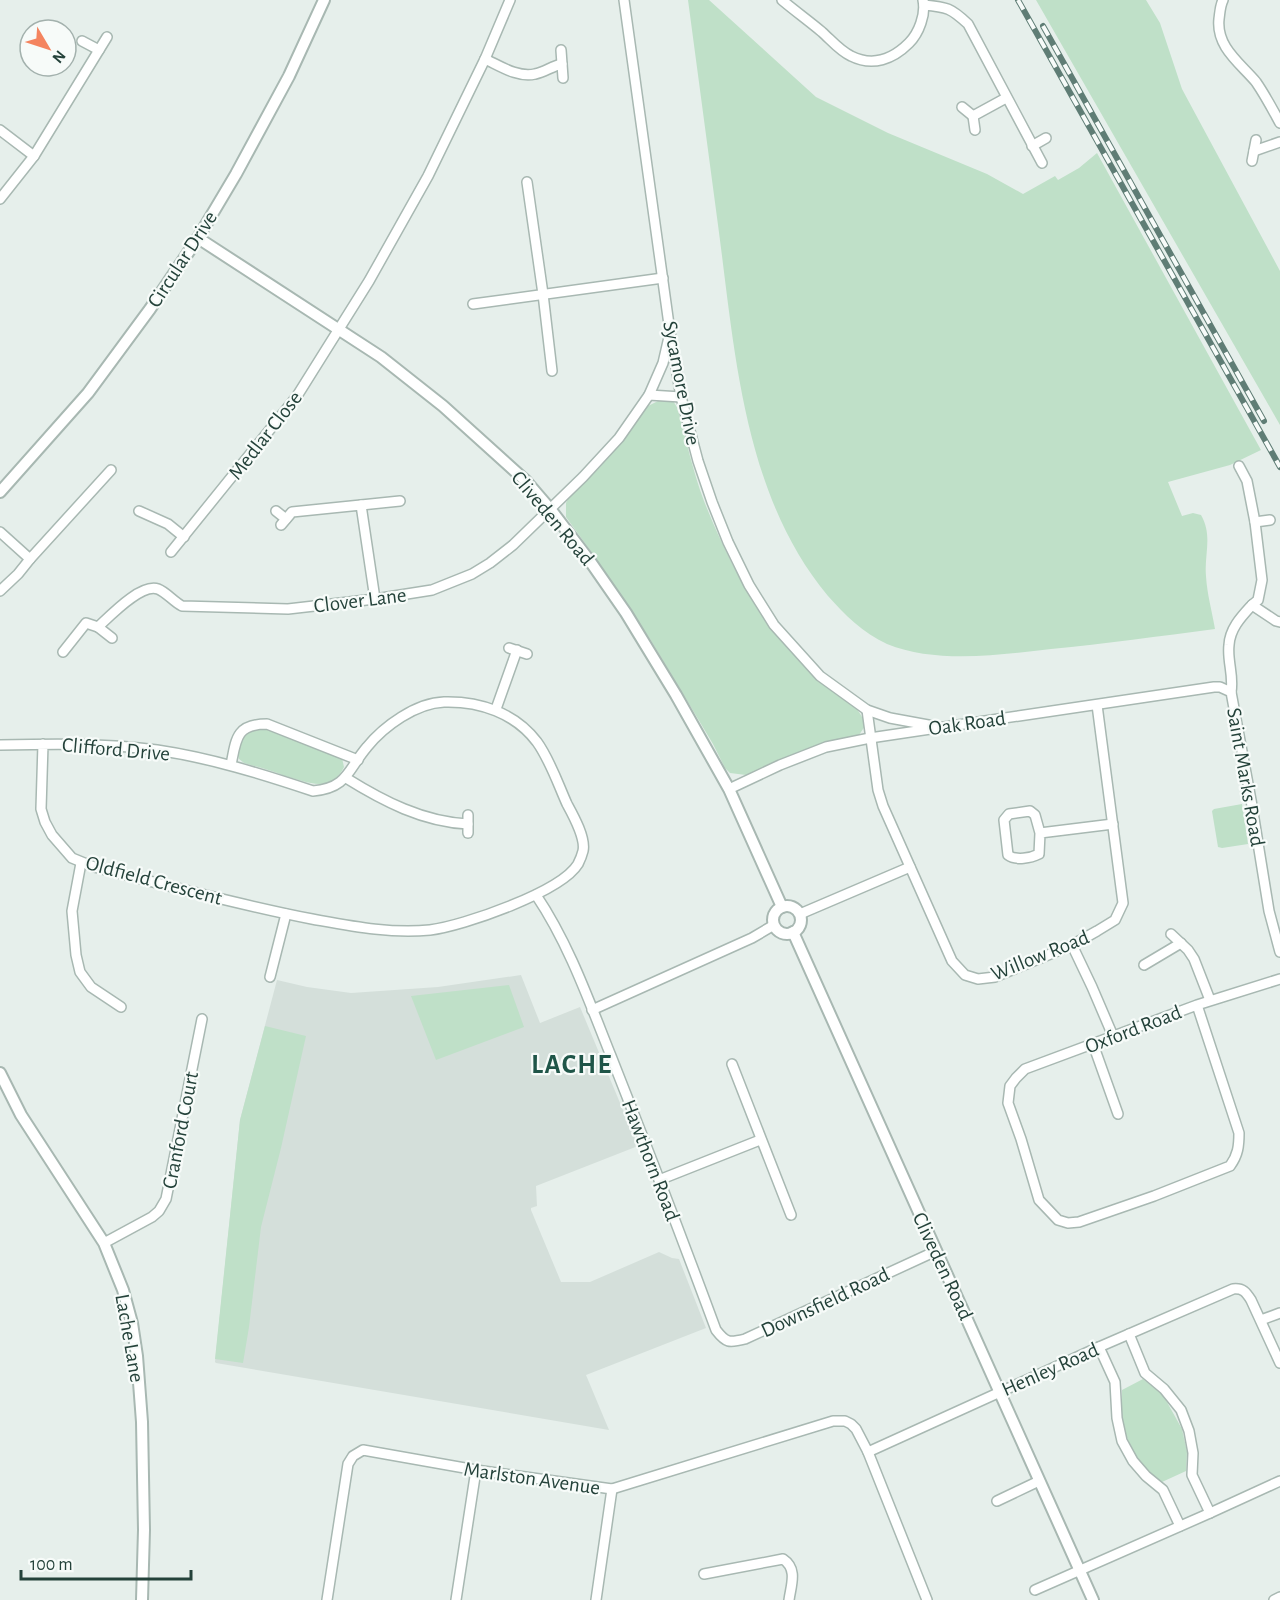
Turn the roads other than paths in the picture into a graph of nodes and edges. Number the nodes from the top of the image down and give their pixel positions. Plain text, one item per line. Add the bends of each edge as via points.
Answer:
1 (324, 0) edge
2 (510, 0) edge
3 (624, 0) edge
4 (782, 0) edge
5 (1223, 0) edge
6 (924, 3) edge
7 (107, 37) dead end
8 (82, 41) dead end
9 (99, 50) junction
10 (561, 50) dead end
11 (485, 59) junction
12 (562, 64) junction
13 (563, 78) dead end
14 (1006, 98) junction
15 (962, 107) dead end
16 (973, 116) junction
17 (1280, 123) edge
18 (0, 130) edge
19 (975, 130) dead end
20 (1046, 138) dead end
21 (1256, 140) dead end
22 (1280, 142) edge
23 (1032, 146) junction
24 (34, 156) junction
25 (1042, 163) dead end
26 (527, 182) dead end
27 (0, 199) edge
28 (198, 238) junction
29 (663, 278) junction
30 (543, 294) junction
31 (473, 304) dead end
32 (338, 329) junction
33 (670, 332) junction
34 (552, 371) dead end
35 (650, 395) junction
36 (681, 397) junction
37 (1239, 466) dead end
38 (111, 470) dead end
39 (0, 492) edge
40 (400, 501) dead end
41 (361, 506) junction
42 (551, 510) junction
43 (139, 511) dead end
44 (276, 511) dead end
45 (1270, 520) dead end
46 (1255, 522) junction
47 (0, 532) edge
48 (184, 537) junction
49 (171, 552) dead end
50 (30, 559) junction
51 (0, 591) edge
52 (375, 599) junction
53 (1252, 605) junction
54 (1280, 622) edge
55 (98, 627) junction
56 (112, 638) dead end
57 (518, 651) dead end
58 (63, 652) dead end
59 (1214, 687) joint
60 (1231, 692) junction
61 (1097, 705) junction
62 (496, 709) junction
63 (867, 710) junction
64 (939, 727) junction
65 (870, 738) junction
66 (43, 744) junction
67 (0, 745) edge
68 (358, 760) junction
69 (231, 765) junction
70 (346, 778) junction
71 (729, 789) junction
72 (468, 824) dead end
73 (1113, 824) junction
74 (1040, 833) junction
75 (81, 863) junction
76 (910, 867) junction
77 (536, 895) junction
78 (782, 907) junction
79 (286, 914) junction
80 (800, 914) junction
81 (774, 925) junction
82 (793, 932) junction
83 (1172, 934) dead end
84 (1181, 943) junction
85 (1072, 945) junction
86 (1280, 952) edge
87 (1144, 965) dead end
88 (270, 977) dead end
89 (1280, 979) edge
90 (1210, 1000) junction
91 (1197, 1005) junction
92 (121, 1007) dead end
93 (592, 1010) junction
94 (202, 1020) dead end
95 (1113, 1035) junction
96 (1094, 1044) junction
97 (732, 1064) dead end
98 (0, 1072) edge
99 (1118, 1114) dead end
100 (760, 1140) junction
101 (659, 1180) junction
102 (791, 1215) dead end
103 (104, 1243) junction
104 (936, 1251) junction
105 (1280, 1313) edge
106 (1261, 1320) junction
107 (716, 1330) joint
108 (1129, 1334) junction
109 (1099, 1347) junction
110 (1280, 1363) edge
111 (1000, 1392) junction
112 (868, 1452) junction
113 (476, 1470) junction
114 (1039, 1481) junction
115 (1280, 1481) edge
116 (612, 1489) junction
117 (997, 1501) dead end
118 (1210, 1513) junction
119 (1180, 1526) junction
120 (1080, 1570) junction
121 (704, 1574) dead end
122 (1035, 1590) dead end
123 (1280, 1597) edge
124 (142, 1600) edge
125 (327, 1600) edge
126 (456, 1600) edge
127 (596, 1600) edge
128 (789, 1600) edge
129 (927, 1600) edge
130 (1093, 1600) edge
131 (1274, 1600) edge

1 - 28 street, Circular Drive via 289,75
2 - 11 street
3 - 29 street, Sycamore Drive
4 - 6 street via 849,56 866,61 885,60 914,38
5 - 17 street via 1219,25 1224,46 1256,82
6 - 14 street via 945,7 968,24
7 - 9 street
8 - 9 street
9 - 24 street
10 - 12 street
11 - 12 street via 525,75
11 - 32 street via 428,176
12 - 13 street
14 - 16 street
14 - 23 street
15 - 16 street
16 - 19 street
18 - 24 street
20 - 23 street
21 - 22 street via 1253,156
23 - 25 street
24 - 27 street
26 - 30 street
28 - 32 street, Cliveden Road
28 - 39 street, Circular Drive via 88,393
29 - 30 street
29 - 33 street, Sycamore Drive
30 - 31 street
30 - 34 street
32 - 42 street, Cliveden Road via 443,406 526,481
32 - 48 street, Medlar Close via 297,396
33 - 35 street, Clover Lane
33 - 36 street, Sycamore Drive
35 - 36 street
35 - 42 street, Clover Lane via 619,438
36 - 63 street, Sycamore Drive via 712,502 728,543 763,609 820,676
37 - 46 street via 1247,482
38 - 50 street
40 - 41 street
41 - 44 street via 292,512 284,522
41 - 52 street
42 - 52 street, Clover Lane via 513,545 472,574 432,590
42 - 71 street, Cliveden Road via 626,613
43 - 48 street via 168,524
45 - 46 street
46 - 53 street via 1262,580 1258,600
47 - 50 street
48 - 49 street, Medlar Close
50 - 51 street
52 - 55 street, Clover Lane via 288,609 191,608 149,588 126,600
53 - 54 street
53 - 60 street via 1232,631 1228,646
55 - 56 street
55 - 58 street via 86,623
57 - 62 street
59 - 60 street, Saint Marks Road
59 - 61 street, Oak Road
60 - 86 street, Saint Marks Road via 1269,911
61 - 64 street, Oak Road
61 - 73 street, Willow Road
62 - 68 street, Oldfield Crescent via 442,702 420,708 397,719 367,746
62 - 77 street, Oldfield Crescent via 536,741 582,836 584,848 578,864
63 - 64 street, Sycamore Drive
63 - 65 street
64 - 65 street, Oak Road
65 - 71 street, Oak Road via 826,747
65 - 76 street, Willow Road via 878,790
66 - 67 street, Clifford Drive
66 - 69 street, Clifford Drive via 158,750
66 - 75 street, Oldfield Crescent via 41,809 45,822 61,847
68 - 69 street via 267,724 254,724 236,740
68 - 70 street, Oldfield Crescent
69 - 70 street, Clifford Drive via 314,790 325,790
70 - 72 street via 392,804 436,819
71 - 78 street, Cliveden Road
73 - 74 street
73 - 85 street, Willow Road via 1123,903 1115,920
74 - 74 street via 1039,854 1015,859 1008,855 1004,820 1009,814 1035,814
75 - 79 street, Oldfield Crescent
75 - 92 street via 72,911 80,972 91,987
76 - 80 street
76 - 85 street, Willow Road via 952,961 965,975 978,979 995,977
77 - 79 street, Oldfield Crescent via 450,927 405,932
77 - 93 street, Hawthorn Road via 558,932
78 - 80 street via 791,907
78 - 81 street via 774,915
79 - 88 street
80 - 82 street via 800,923
81 - 82 street via 783,934
81 - 93 street
82 - 104 street, Cliveden Road
83 - 84 street
84 - 87 street
84 - 90 street via 1194,959
85 - 95 street
89 - 90 street, Oxford Road
90 - 91 street, Oxford Road
91 - 95 street, Oxford Road
91 - 96 street, Oxford Road via 1239,1133 1237,1156 1230,1166 1154,1196 1068,1223 1058,1220 1039,1200 1008,1103 1010,1086 1025,1069
93 - 101 street, Hawthorn Road
94 - 103 street, Cranford Court via 166,1199 152,1217
95 - 96 street, Oxford Road
96 - 99 street
97 - 100 street
98 - 103 street, Lache Lane via 21,1115
100 - 101 street
100 - 102 street
101 - 107 street, Hawthorn Road
103 - 124 street, Lache Lane via 123,1290 137,1356 142,1422
104 - 107 street, Downsfield Road via 745,1339 728,1341
104 - 111 street, Cliveden Road
105 - 106 street
106 - 108 street, Henley Road via 1240,1288
106 - 110 street
108 - 109 street, Henley Road
108 - 118 street via 1145,1372 1181,1410 1193,1453 1192,1474
109 - 111 street, Henley Road
109 - 119 street via 1115,1382 1122,1441 1133,1461 1163,1490
111 - 112 street, Henley Road
111 - 114 street, Cliveden Road
112 - 116 street, Marlston Avenue via 851,1424 833,1421
112 - 129 street, Marlston Avenue
113 - 116 street, Marlston Avenue
113 - 125 street, Marlston Avenue via 363,1450 353,1456 346,1475
113 - 126 street
114 - 117 street
114 - 120 street, Cliveden Road
115 - 118 street
116 - 127 street
118 - 119 street
119 - 120 street
120 - 122 street
120 - 130 street, Cliveden Road
121 - 128 street via 783,1559 790,1564 793,1574
123 - 131 street

